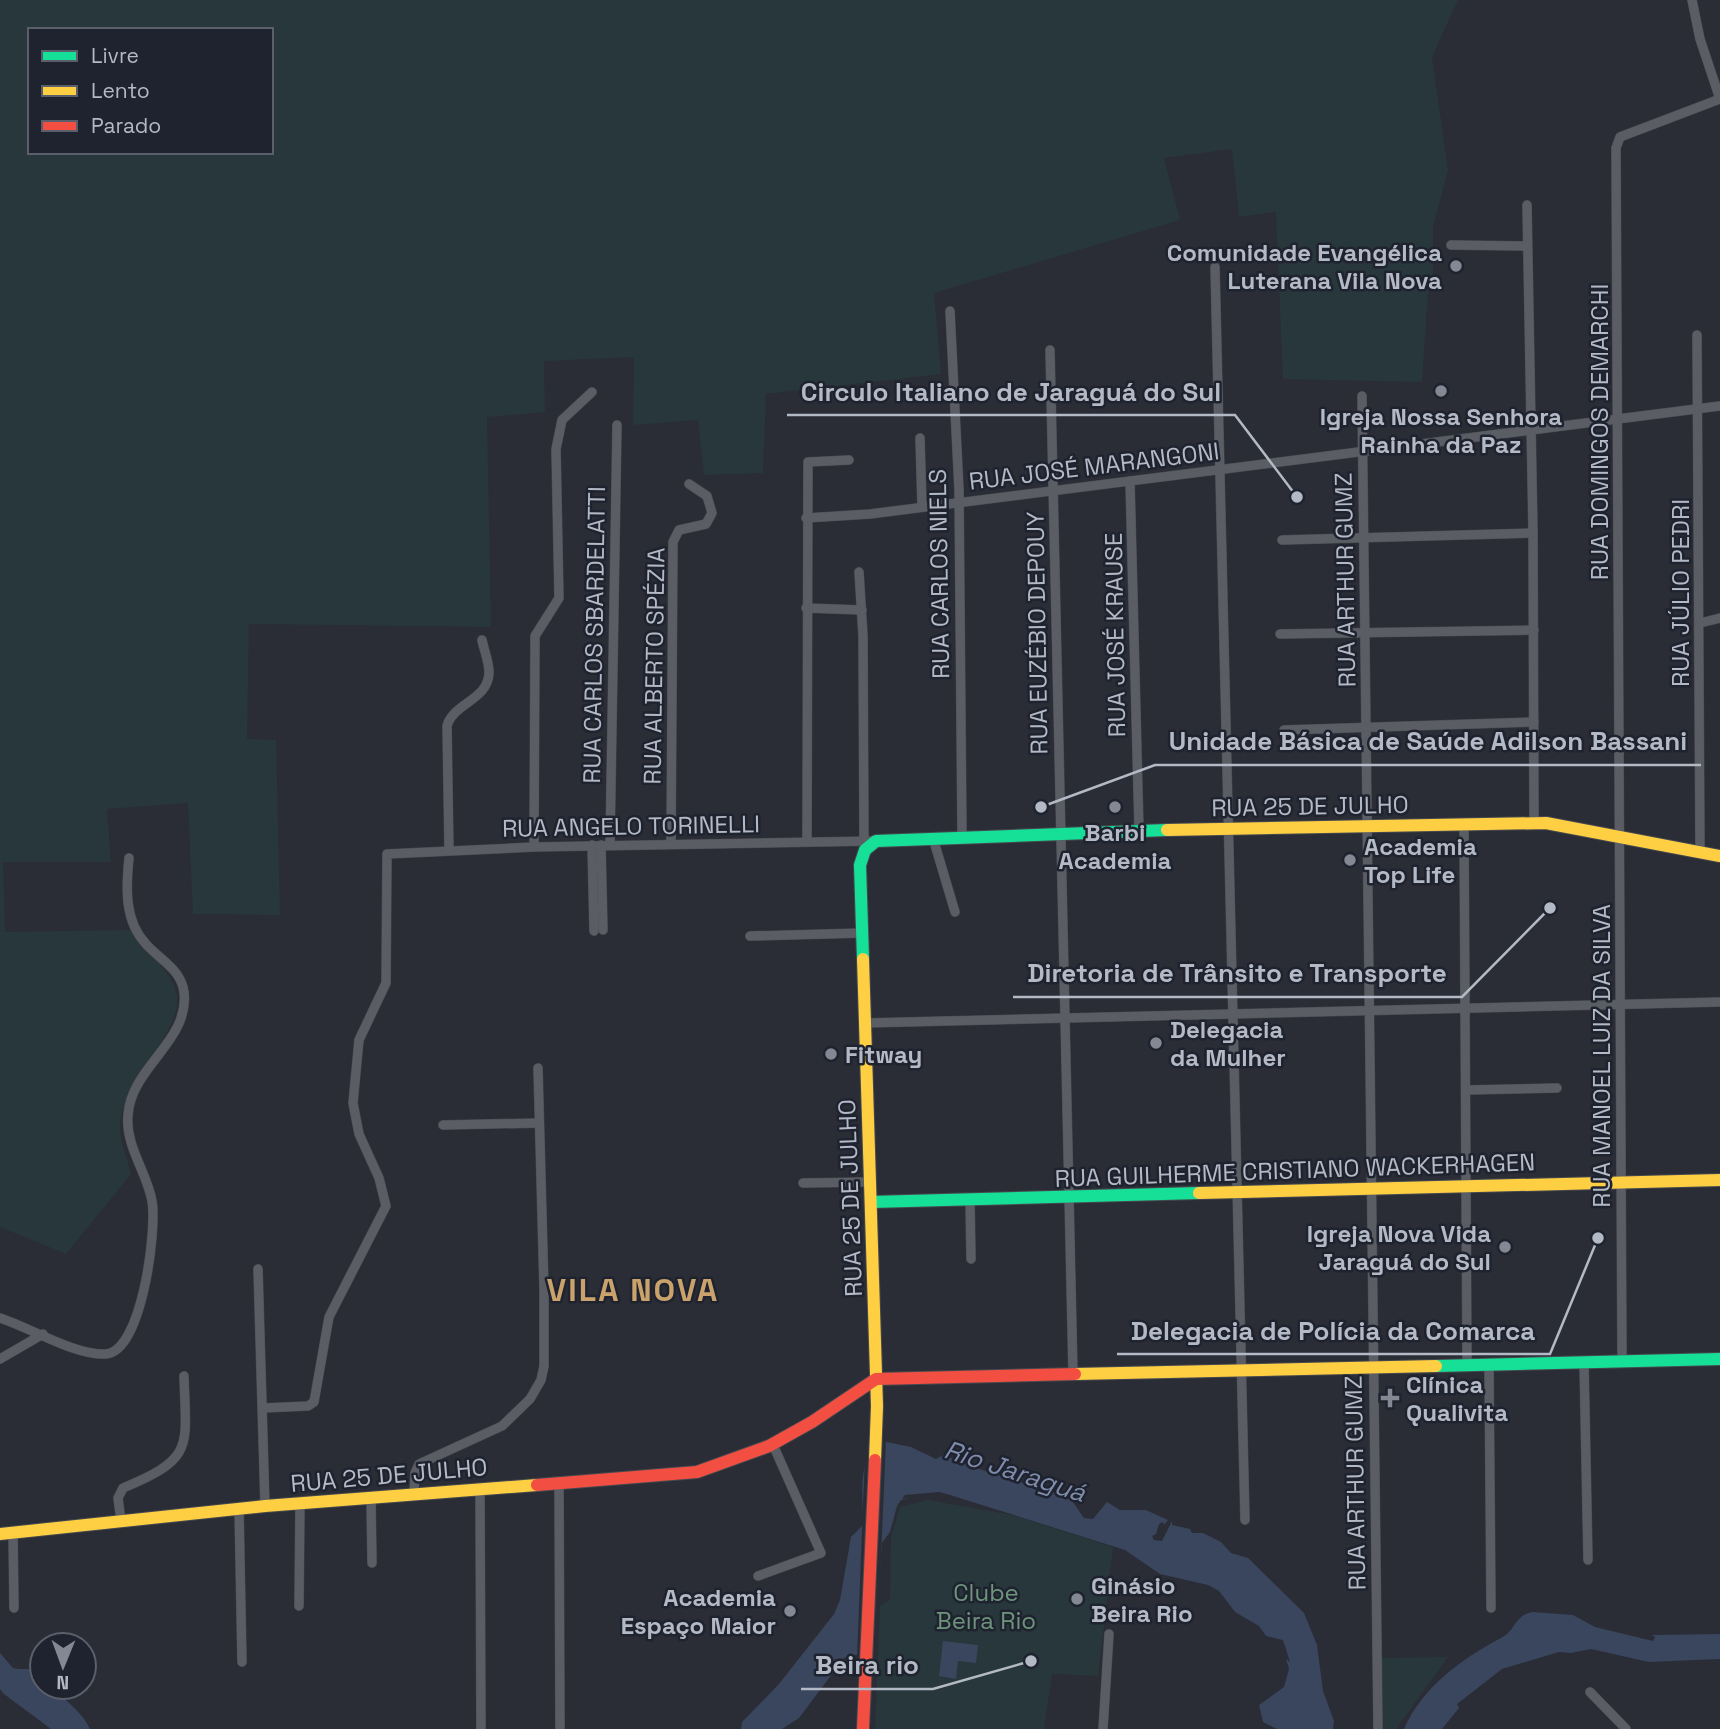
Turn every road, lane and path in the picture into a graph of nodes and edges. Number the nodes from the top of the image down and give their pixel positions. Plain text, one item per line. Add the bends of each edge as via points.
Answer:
1 (1692, 0) edge
2 (1720, 99) edge
3 (1527, 205) dead end
4 (1451, 245) dead end
5 (1527, 246) junction
6 (1215, 267) dead end
7 (950, 311) dead end
8 (1697, 335) dead end
9 (1050, 350) dead end
10 (592, 392) dead end
11 (1362, 396) dead end
12 (1720, 406) edge
13 (1698, 408) junction
14 (1618, 418) junction
15 (617, 425) dead end
16 (1531, 430) junction
17 (920, 438) dead end
18 (1362, 453) junction
19 (849, 460) dead end
20 (1221, 470) junction
21 (1130, 481) junction
22 (689, 484) dead end
23 (1053, 491) junction
24 (959, 502) junction
25 (922, 507) junction
26 (806, 518) junction
27 (1533, 533) junction
28 (1363, 537) junction
29 (1282, 540) dead end
30 (859, 572) dead end
31 (806, 608) junction
32 (862, 610) junction
33 (1720, 618) edge
34 (1700, 623) junction
35 (1534, 630) junction
36 (1365, 634) junction
37 (1280, 635) dead end
38 (482, 640) dead end
39 (1534, 722) junction
40 (1368, 728) junction
41 (1284, 730) dead end
42 (1534, 823) junction
43 (1464, 824) junction
44 (1368, 827) junction
45 (1230, 829) junction
46 (1139, 830) junction
47 (1061, 832) junction
48 (1619, 834) junction
49 (962, 836) junction
50 (933, 838) junction
51 (807, 841) junction
52 (870, 841) junction
53 (671, 844) junction
54 (601, 845) junction
55 (534, 847) junction
56 (449, 850) junction
57 (1700, 851) junction
58 (1720, 856) edge
59 (129, 858) dead end
60 (955, 912) dead end
61 (598, 930) dead end
62 (862, 933) junction
63 (750, 936) dead end
64 (1720, 1002) edge
65 (1620, 1003) junction
66 (1466, 1007) junction
67 (1370, 1010) junction
68 (1233, 1014) junction
69 (1065, 1018) junction
70 (866, 1023) junction
71 (538, 1068) dead end
72 (1556, 1088) dead end
73 (1466, 1090) junction
74 (539, 1124) junction
75 (443, 1125) dead end
76 (1720, 1180) edge
77 (870, 1182) junction
78 (1621, 1182) junction
79 (803, 1183) dead end
80 (1466, 1186) junction
81 (1370, 1189) junction
82 (1237, 1192) junction
83 (1069, 1198) junction
84 (970, 1200) junction
85 (871, 1202) junction
86 (971, 1259) dead end
87 (258, 1269) dead end
88 (0, 1318) edge
89 (43, 1334) junction
90 (0, 1359) edge
91 (1720, 1359) edge
92 (1622, 1361) junction
93 (1584, 1362) junction
94 (1489, 1364) junction
95 (1467, 1365) junction
96 (1373, 1367) junction
97 (1242, 1370) junction
98 (1073, 1374) junction
99 (184, 1376) dead end
100 (876, 1380) junction
101 (263, 1408) junction
102 (774, 1447) junction
103 (559, 1482) junction
104 (480, 1489) junction
105 (414, 1494) junction
106 (371, 1497) junction
107 (300, 1503) junction
108 (265, 1506) junction
109 (239, 1508) junction
110 (1245, 1520) dead end
111 (121, 1521) junction
112 (7, 1533) edge
113 (1588, 1560) dead end
114 (372, 1563) dead end
115 (758, 1576) dead end
116 (299, 1606) dead end
117 (13, 1608) dead end
118 (1491, 1608) dead end
119 (1110, 1634) dead end
120 (242, 1662) dead end
121 (1590, 1692) dead end
122 (481, 1729) edge
123 (560, 1729) edge
124 (863, 1729) edge
125 (1103, 1729) edge
126 (1378, 1729) edge
127 (1626, 1729) edge

1 - 2 street
2 - 14 street, RUA DOMINGOS DEMARCHI via 1620,137 1618,142
3 - 5 street
4 - 5 street
5 - 16 street
6 - 20 street
7 - 24 street, RUA CARLOS NIELS
8 - 13 street, RUA JÚLIO PEDRI
9 - 23 street, RUA EUZÉBIO DEPOUY
10 - 55 street via 562,420 556,449 559,598 535,636
11 - 18 street, RUA ARTHUR GUMZ
12 - 13 street, RUA JOSÉ MARANGONI
13 - 14 street, RUA JOSÉ MARANGONI
13 - 34 street, RUA JÚLIO PEDRI
14 - 16 street, RUA JOSÉ MARANGONI
14 - 48 street, RUA DOMINGOS DEMARCHI
15 - 54 street, RUA CARLOS SBARDELATTI
16 - 18 street, RUA JOSÉ MARANGONI
16 - 27 street
17 - 25 street
18 - 20 street, RUA JOSÉ MARANGONI
18 - 28 street, RUA ARTHUR GUMZ
19 - 26 street via 808,462
20 - 21 street, RUA JOSÉ MARANGONI
20 - 45 street
21 - 23 street, RUA JOSÉ MARANGONI
21 - 46 street, RUA JOSÉ KRAUSE
22 - 53 street, RUA ALBERTO SPÉZIA via 707,496 712,513 706,524 679,530 673,542
23 - 24 street, RUA JOSÉ MARANGONI
23 - 47 street, RUA EUZÉBIO DEPOUY
24 - 25 street, RUA JOSÉ MARANGONI
24 - 49 street, RUA CARLOS NIELS
25 - 26 street, RUA JOSÉ MARANGONI
26 - 31 street
27 - 28 street
27 - 35 street
28 - 29 street
28 - 36 street, RUA ARTHUR GUMZ
30 - 32 street
31 - 32 street
31 - 51 street
32 - 52 street
33 - 34 street
34 - 57 street, RUA JÚLIO PEDRI
35 - 36 street
35 - 39 street
36 - 37 street
36 - 40 street, RUA ARTHUR GUMZ
38 - 56 street via 488,681 482,691 453,712 447,726
39 - 40 street
39 - 42 street
40 - 41 street
40 - 44 street, RUA ARTHUR GUMZ
42 - 43 main road, RUA 25 DE JULHO
42 - 48 main road, RUA 25 DE JULHO
43 - 44 main road, RUA 25 DE JULHO
43 - 66 street
44 - 45 main road, RUA 25 DE JULHO
44 - 67 street, RUA ARTHUR GUMZ
45 - 46 main road, RUA 25 DE JULHO
45 - 68 street
46 - 47 main road, RUA 25 DE JULHO
47 - 49 main road, RUA 25 DE JULHO
47 - 69 street, RUA EUZÉBIO DEPOUY
48 - 57 main road, RUA 25 DE JULHO
48 - 65 street, RUA MANOEL LUIZ DA SILVA
49 - 50 main road, RUA 25 DE JULHO
50 - 52 main road, RUA 25 DE JULHO
50 - 60 street
51 - 52 street, RUA ANGELO TORINELLI
51 - 53 street, RUA ANGELO TORINELLI
52 - 62 main road, RUA 25 DE JULHO via 860,859
53 - 54 street, RUA ANGELO TORINELLI
54 - 55 street, RUA ANGELO TORINELLI
54 - 61 street, RUA CARLOS SBARDELATTI
55 - 56 street, RUA ANGELO TORINELLI
56 - 101 street, RUA ANGELO TORINELLI via 387,854 386,983 359,1040 353,1103 386,1206 329,1317 314,1402
57 - 58 main road, RUA 25 DE JULHO
59 - 89 street via 132,923 146,944 175,971 184,993 180,1026 148,1069 128,1112 153,1215 143,1286 133,1330 117,1351 93,1353
62 - 63 street
62 - 70 main road, RUA 25 DE JULHO
64 - 65 street
65 - 66 street
65 - 78 street, RUA MANOEL LUIZ DA SILVA
66 - 67 street
66 - 73 street
67 - 68 street
67 - 81 street, RUA ARTHUR GUMZ
68 - 69 street
68 - 82 street
69 - 70 street
69 - 83 street, RUA EUZÉBIO DEPOUY
70 - 77 main road, RUA 25 DE JULHO
71 - 74 street
72 - 73 street
73 - 80 street
74 - 75 street
74 - 105 street via 544,1289 541,1380 530,1399 502,1426 419,1464
76 - 78 main road, RUA GUILHERME CRISTIANO WACKERHAGEN
77 - 79 street
77 - 85 main road, RUA 25 DE JULHO
78 - 80 main road, RUA GUILHERME CRISTIANO WACKERHAGEN
78 - 92 street, RUA MANOEL LUIZ DA SILVA
80 - 81 main road, RUA GUILHERME CRISTIANO WACKERHAGEN
80 - 95 street
81 - 82 main road, RUA GUILHERME CRISTIANO WACKERHAGEN
81 - 96 street, RUA ARTHUR GUMZ
82 - 83 main road, RUA GUILHERME CRISTIANO WACKERHAGEN
82 - 97 street
83 - 84 main road, RUA GUILHERME CRISTIANO WACKERHAGEN
83 - 98 street, RUA EUZÉBIO DEPOUY
84 - 85 main road, RUA GUILHERME CRISTIANO WACKERHAGEN
84 - 86 street
85 - 100 main road, RUA 25 DE JULHO
87 - 101 street
88 - 89 street
89 - 90 street
91 - 92 main road
92 - 93 main road
93 - 94 main road
93 - 113 street
94 - 95 main road
94 - 118 street
95 - 96 main road
96 - 97 main road
96 - 126 street, RUA ARTHUR GUMZ
97 - 98 main road
97 - 110 street
98 - 100 main road
99 - 111 street via 185,1446 178,1457 148,1478 123,1488 118,1498
100 - 102 main road, RUA 25 DE JULHO
100 - 124 main road
101 - 108 street
102 - 103 main road, RUA 25 DE JULHO via 697,1472
102 - 115 street via 821,1553
103 - 104 main road, RUA 25 DE JULHO
103 - 123 street
104 - 105 main road, RUA 25 DE JULHO
104 - 122 street
105 - 106 main road, RUA 25 DE JULHO
106 - 107 main road, RUA 25 DE JULHO
106 - 114 street
107 - 108 main road, RUA 25 DE JULHO
107 - 116 street
108 - 109 main road, RUA 25 DE JULHO
109 - 111 main road, RUA 25 DE JULHO
109 - 120 street
111 - 112 main road, RUA 25 DE JULHO
112 - 117 street
119 - 125 street
121 - 127 street

